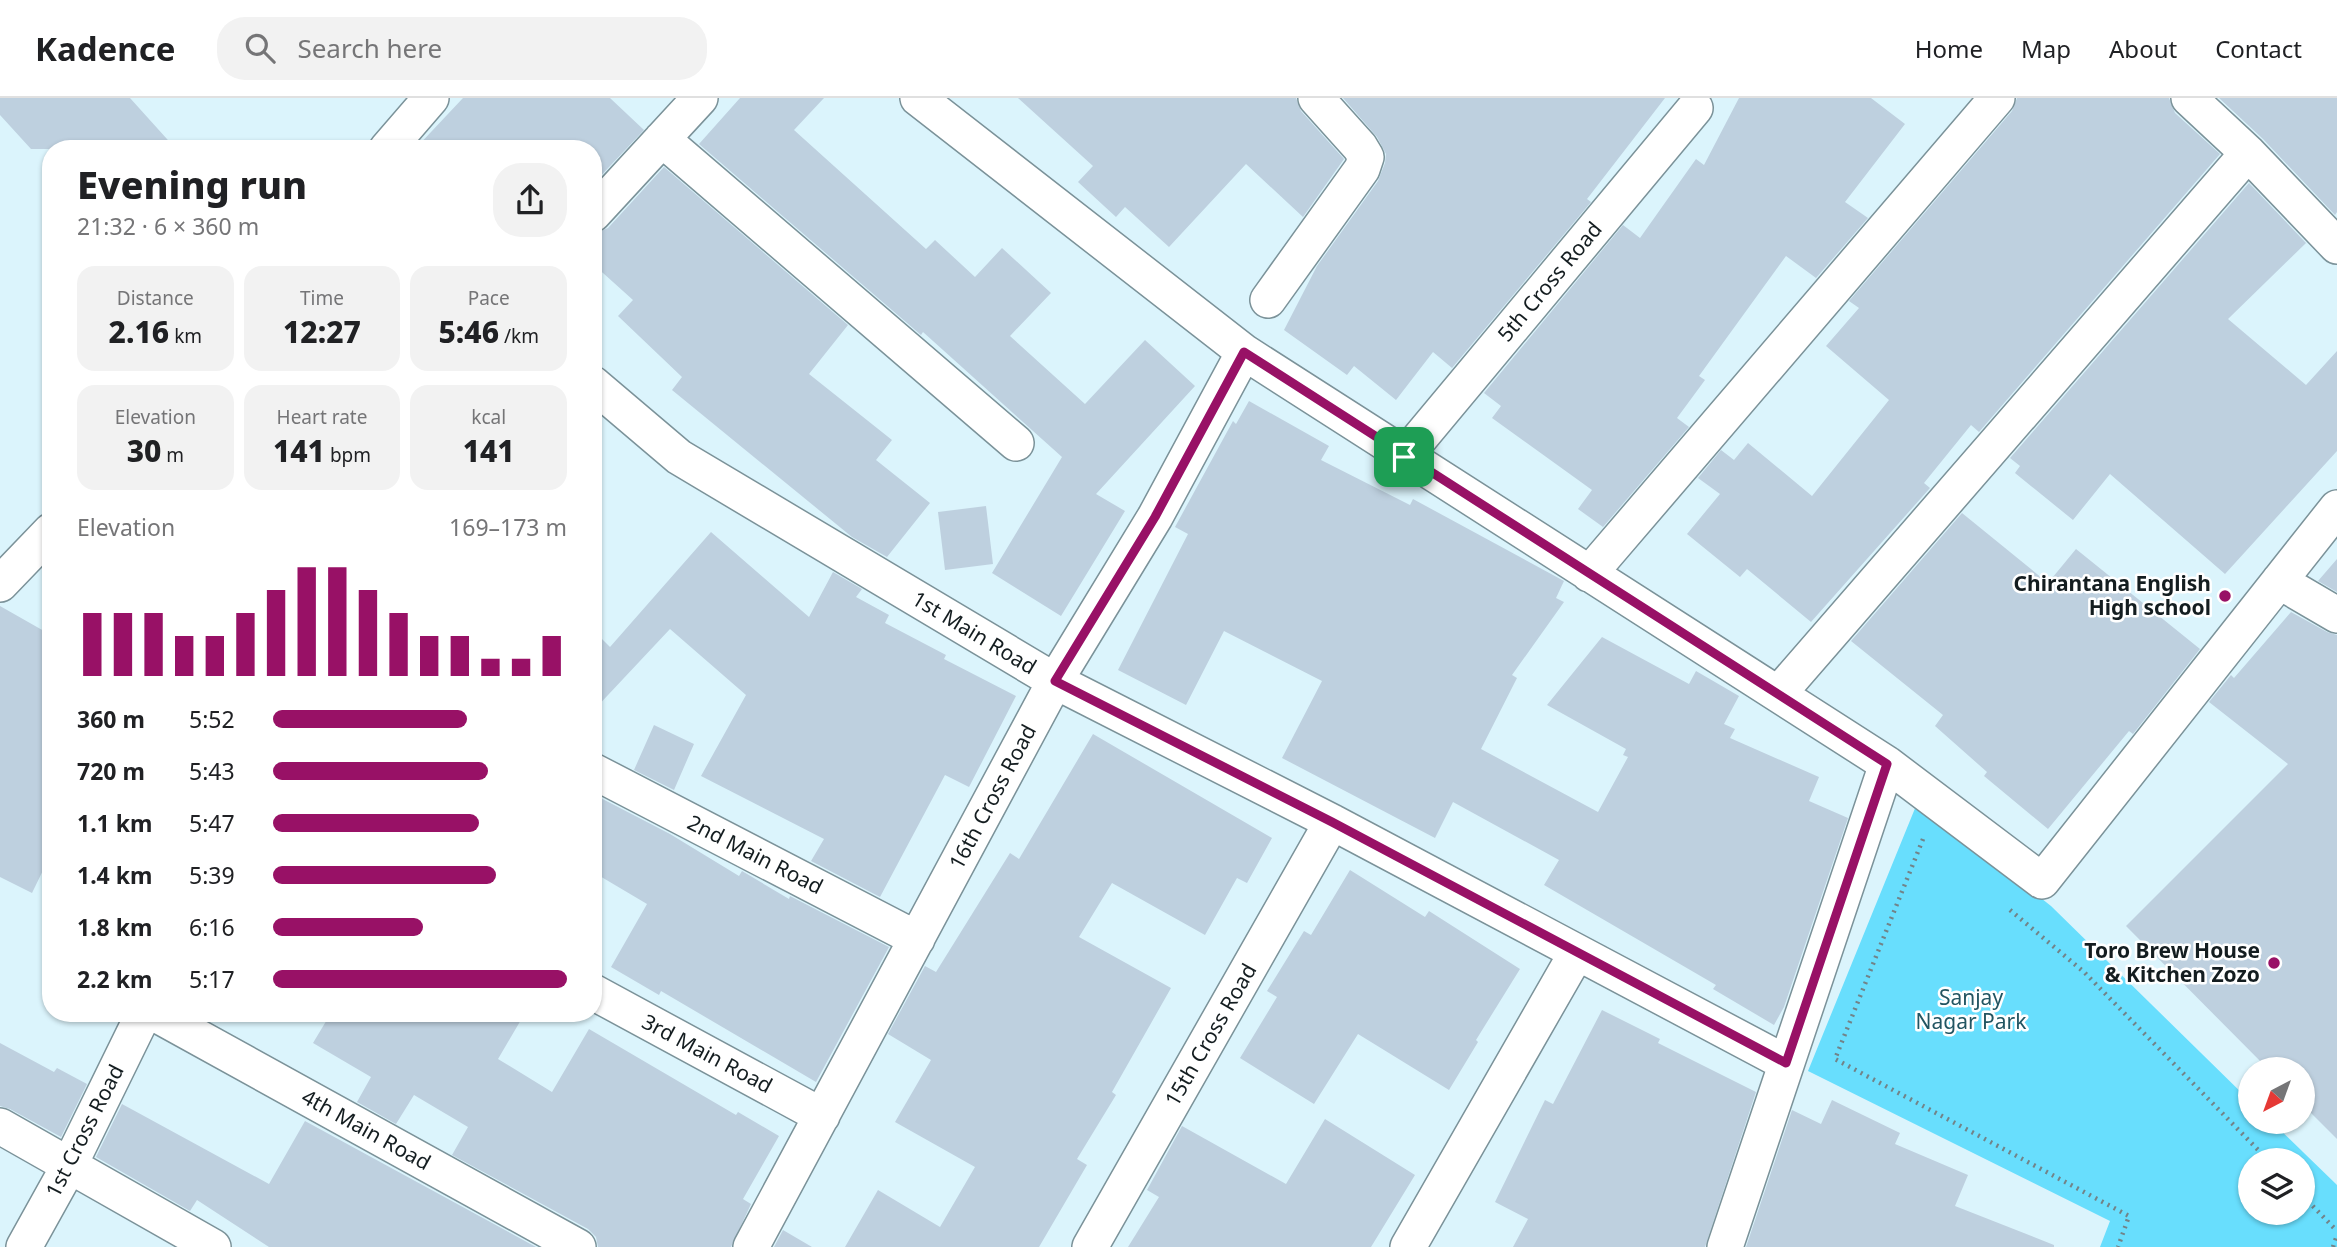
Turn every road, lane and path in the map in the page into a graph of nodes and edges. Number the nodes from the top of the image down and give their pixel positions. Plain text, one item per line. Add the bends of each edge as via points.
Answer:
1 (431, 98) edge
2 (700, 98) edge
3 (918, 98) edge
4 (1316, 98) edge
5 (1997, 98) edge
6 (2189, 98) edge
7 (1695, 108) dead end
8 (662, 139) junction
9 (395, 140) edge
10 (2248, 153) junction
11 (602, 204) edge
12 (2337, 246) edge
13 (1268, 300) dead end
14 (1244, 352) junction
15 (602, 392) edge
16 (1016, 443) dead end
17 (1404, 457) junction
18 (2337, 508) edge
19 (42, 540) edge
20 (1589, 574) junction
21 (2279, 581) junction
22 (0, 584) edge
23 (2337, 615) edge
24 (1055, 681) junction
25 (1779, 694) junction
26 (1887, 764) junction
27 (602, 776) edge
28 (1332, 822) junction
29 (1934, 845) dead end
30 (2005, 905) dead end
31 (916, 939) junction
32 (1576, 954) junction
33 (602, 997) edge
34 (140, 1022) edge
35 (170, 1022) edge
36 (1786, 1063) junction
37 (822, 1115) junction
38 (0, 1126) edge
39 (2256, 1148) edge
40 (69, 1166) junction
41 (2315, 1209) edge
42 (2337, 1233) edge
43 (24, 1247) edge
44 (213, 1247) edge
45 (578, 1247) edge
46 (751, 1247) edge
47 (1090, 1247) edge
48 (1408, 1247) edge
49 (1725, 1247) edge
50 (2118, 1247) edge
51 (2333, 1247) edge

1 - 9 street
2 - 8 street
3 - 14 street
4 - 13 street via 1366,158
5 - 20 street
6 - 10 street
7 - 17 street, 5th Cross Road
8 - 11 street
8 - 16 street
10 - 12 street
10 - 25 street
14 - 17 street
14 - 24 street, 16th Cross Road via 1155,517
15 - 24 street, 1st Main Road via 679,457
17 - 20 street
18 - 21 street
19 - 22 street
20 - 25 street
21 - 23 street
21 - 26 street via 2042,881
24 - 28 street, 1st Main Road
24 - 31 street, 16th Cross Road
25 - 26 street
26 - 36 street
27 - 31 street, 2nd Main Road
28 - 32 street, 1st Main Road
28 - 47 street, 15th Cross Road
29 - 50 path via 1924,836 1835,1059 2129,1216
30 - 39 path via 2084,972
31 - 37 street, 16th Cross Road
32 - 36 street, 1st Main Road
32 - 48 street
33 - 37 street, 3rd Main Road
34 - 40 street, 1st Cross Road
35 - 45 street, 4th Main Road
36 - 49 street
37 - 46 street, 16th Cross Road
38 - 40 street
40 - 43 street, 1st Cross Road
40 - 44 street
41 - 42 path
42 - 51 path

